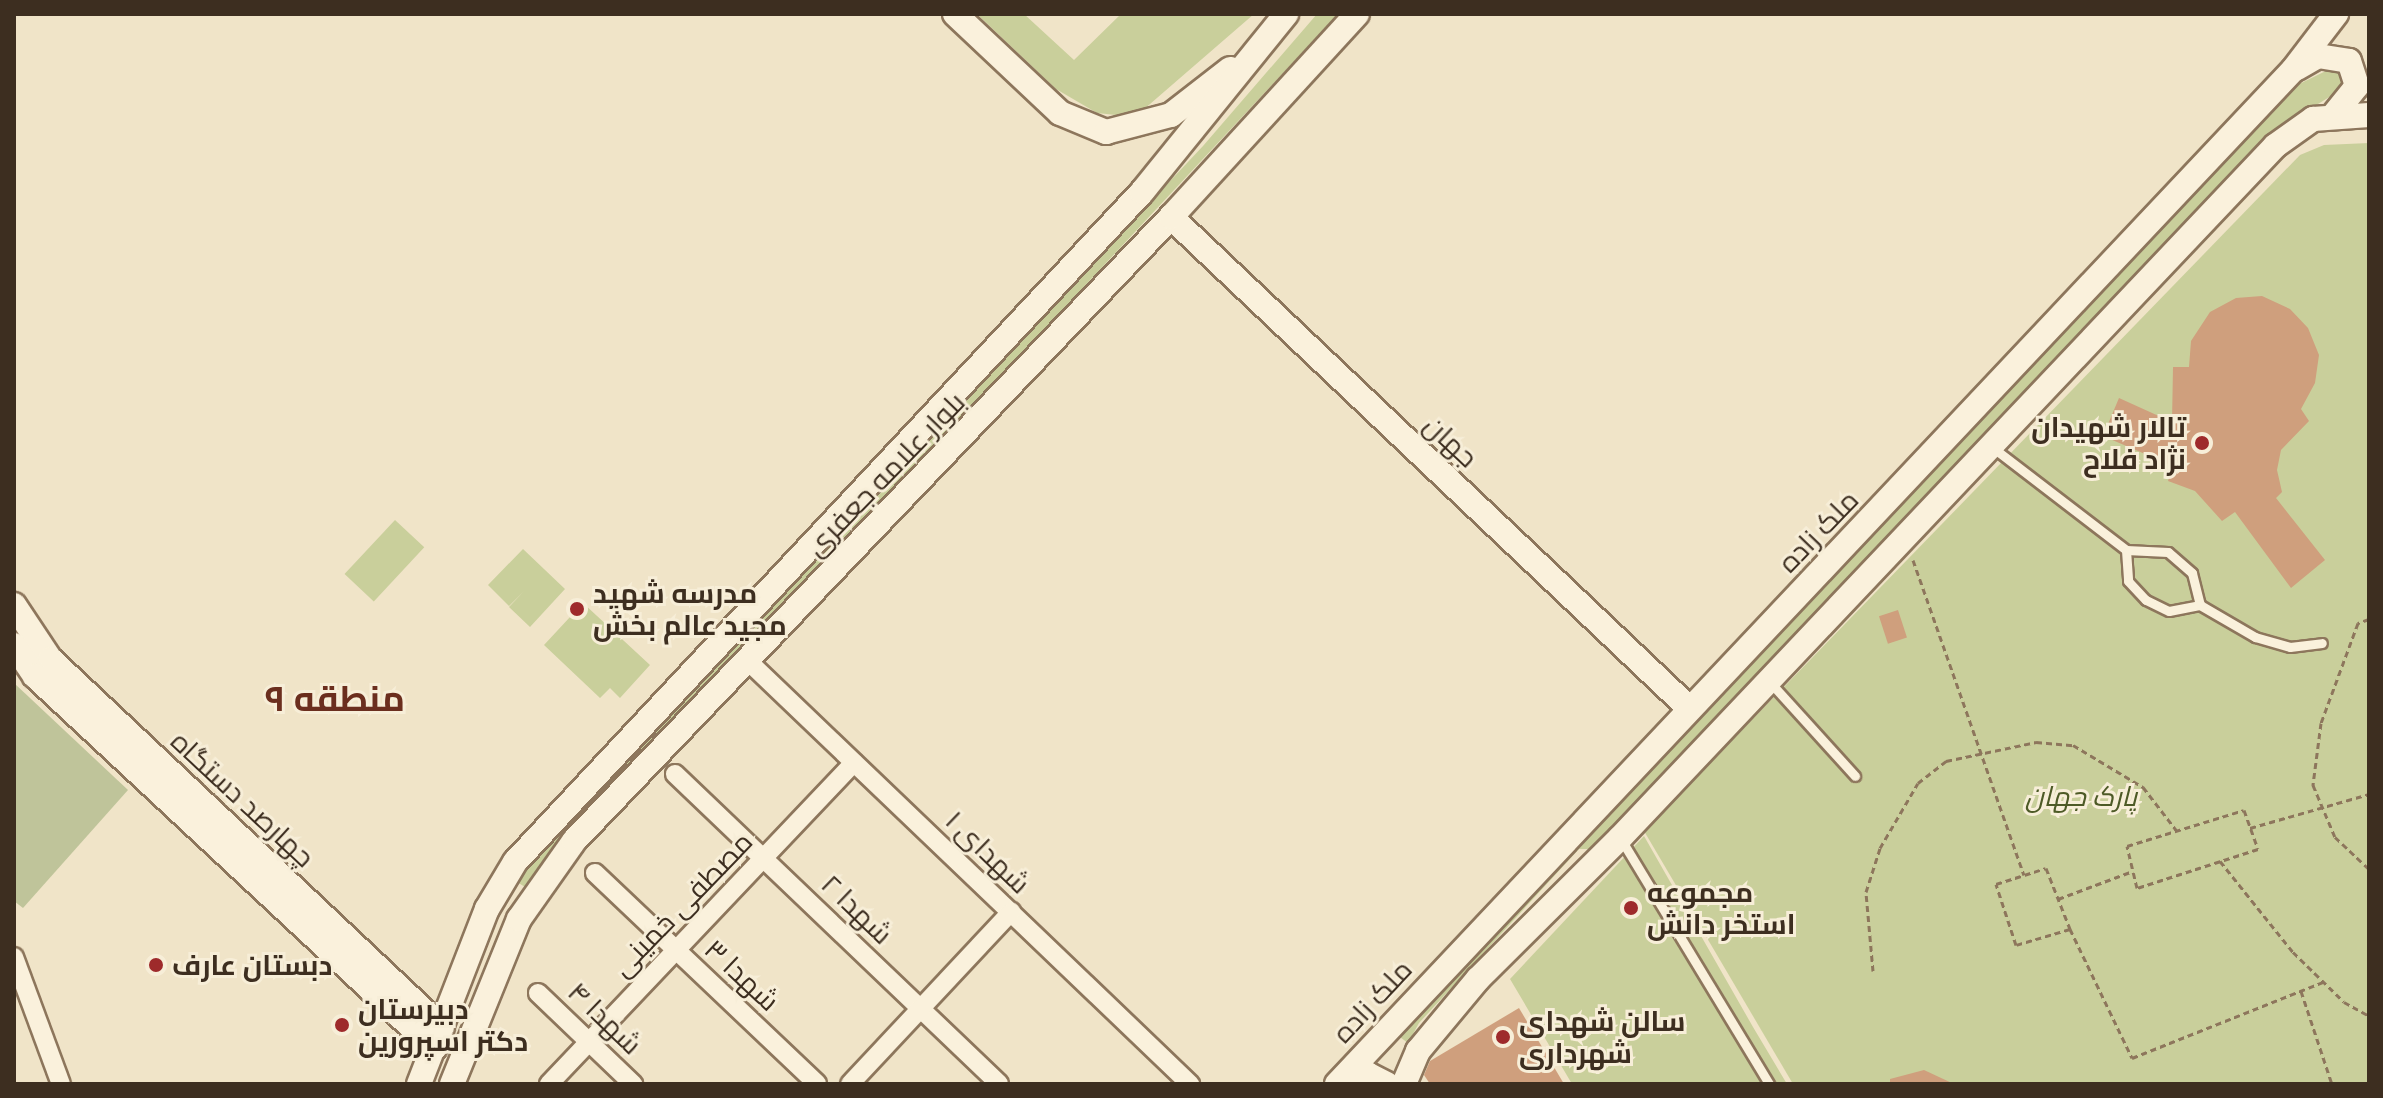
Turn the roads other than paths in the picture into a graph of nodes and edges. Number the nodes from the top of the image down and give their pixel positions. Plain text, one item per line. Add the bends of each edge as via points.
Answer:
1 (955, 14) edge
2 (1286, 14) edge
3 (1357, 14) edge
4 (2336, 14) edge
5 (1263, 43) junction
6 (2293, 70) junction
7 (2335, 113) junction
8 (2369, 115) edge
9 (1171, 217) junction
10 (1992, 447) junction
11 (2126, 550) junction
12 (2200, 605) junction
13 (15, 610) edge
14 (2322, 643) dead end
15 (14, 645) edge
16 (748, 661) junction
17 (42, 667) junction
18 (1769, 681) junction
19 (1690, 709) junction
20 (854, 763) junction
21 (675, 774) dead end
22 (1855, 776) dead end
23 (1620, 838) junction
24 (764, 859) junction
25 (595, 873) dead end
26 (1011, 912) junction
27 (676, 951) junction
28 (14, 957) edge
29 (538, 993) dead end
30 (920, 1009) junction
31 (1386, 1028) junction
32 (438, 1038) junction
33 (589, 1042) junction
34 (1418, 1051) junction
35 (458, 1080) edge
36 (61, 1084) edge
37 (419, 1084) edge
38 (549, 1084) edge
39 (633, 1084) edge
40 (817, 1084) edge
41 (850, 1084) edge
42 (999, 1084) edge
43 (1190, 1084) edge
44 (1338, 1084) edge
45 (1387, 1084) edge
46 (1404, 1084) edge
47 (1769, 1084) edge

1 - 5 main road via 1060,113 1106,132 1171,115
2 - 5 main road, بلوار علامه جعفری
3 - 9 main road, بلوار علامه جعفری
4 - 6 main road, ملک زاده
5 - 32 main road, بلوار علامه جعفری via 1142,192 515,862 487,909
6 - 7 main road via 2318,56 2349,61 2357,86
6 - 19 main road, ملک زاده
7 - 8 main road
7 - 10 main road via 2313,119 2275,146
9 - 16 main road, بلوار علامه جعفری
9 - 19 main road, جهان
10 - 11 lane
10 - 18 main road
11 - 12 lane via 2168,552 2192,573
11 - 12 lane via 2128,581 2146,600 2169,611
12 - 14 lane via 2255,637 2290,647
13 - 17 main road, چهارصد دستگاه
15 - 17 main road, چهارصد دستگاه
16 - 20 street, شهدای ۱
16 - 35 main road, بلوار علامه جعفری via 574,841 539,886
17 - 32 main road, چهارصد دستگاه
18 - 22 lane
18 - 23 main road
19 - 31 main road, ملک زاده
20 - 24 street, مصطفی خمینی
20 - 26 street, شهدای ۱
21 - 24 street, شهدا ۲
23 - 34 main road via 1488,968
23 - 47 lane
24 - 27 street, مصطفی خمینی
24 - 30 street, شهدا ۲
25 - 27 street, شهدا ۳
26 - 30 street
26 - 43 street, شهدای ۱
27 - 33 street, مصطفی خمینی
27 - 40 street, شهدا ۳
28 - 36 street
29 - 33 street, شهدا ۴
30 - 41 street
30 - 42 street, شهدا ۲
31 - 34 main road via 1394,1045
31 - 44 main road, ملک زاده
32 - 37 main road, بلوار علامه جعفری
33 - 38 street, مصطفی خمینی
33 - 39 street, شهدا ۴
34 - 46 main road
40 - 41 street via 832,1078
44 - 45 main road via 1367,1074

